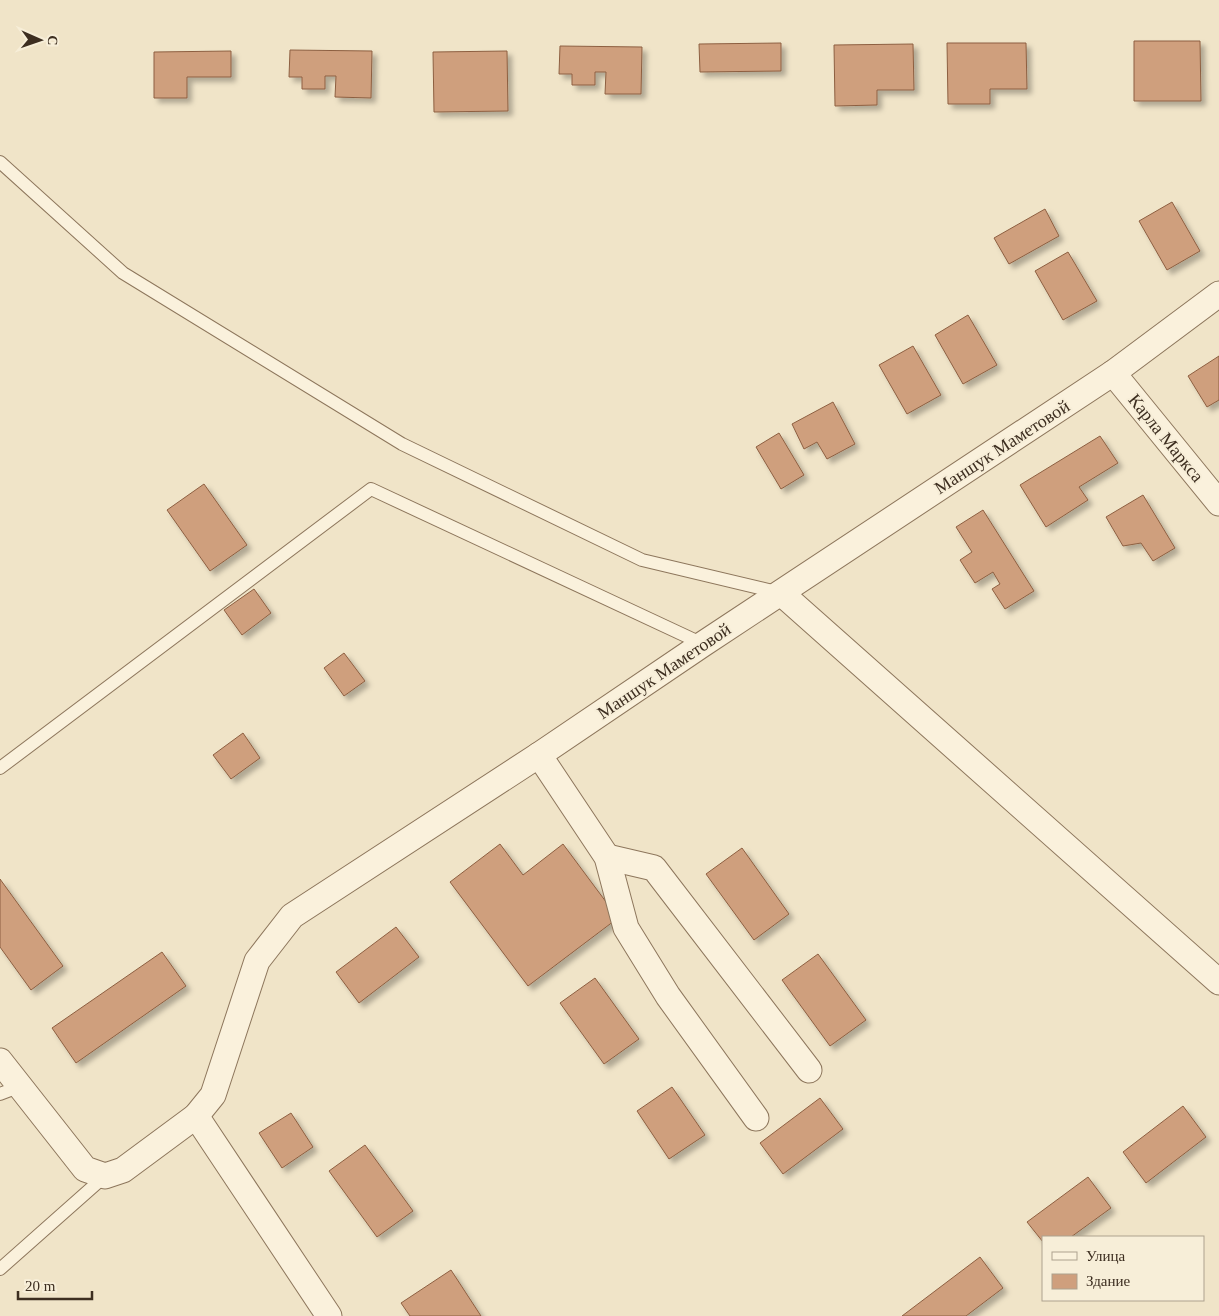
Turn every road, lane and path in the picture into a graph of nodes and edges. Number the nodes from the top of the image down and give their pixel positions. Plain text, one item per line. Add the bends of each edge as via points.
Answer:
1 (0, 162) edge
2 (1219, 294) edge
3 (1113, 374) junction
4 (1219, 503) edge
5 (781, 593) junction
6 (703, 644) junction
7 (540, 755) junction
8 (0, 768) edge
9 (606, 857) junction
10 (1219, 982) edge
11 (0, 1061) edge
12 (809, 1070) dead end
13 (11, 1090) edge
14 (196, 1116) junction
15 (756, 1118) dead end
16 (105, 1176) junction
17 (0, 1269) edge
18 (329, 1316) edge

1 - 5 lane via 123,274 402,444 642,560
2 - 3 street, Маншук Маметовой
3 - 4 street, Карла Маркса
3 - 5 street, Маншук Маметовой
5 - 6 street, Маншук Маметовой
5 - 10 street
6 - 7 street, Маншук Маметовой
6 - 8 lane via 370,489
7 - 9 street
7 - 14 street, Маншук Маметовой via 292,916 257,961 213,1095
9 - 12 street via 654,868
9 - 15 street via 626,928 668,996
11 - 13 street
13 - 16 street via 85,1169
14 - 16 street, Маншук Маметовой via 122,1170
14 - 18 street
16 - 17 lane

